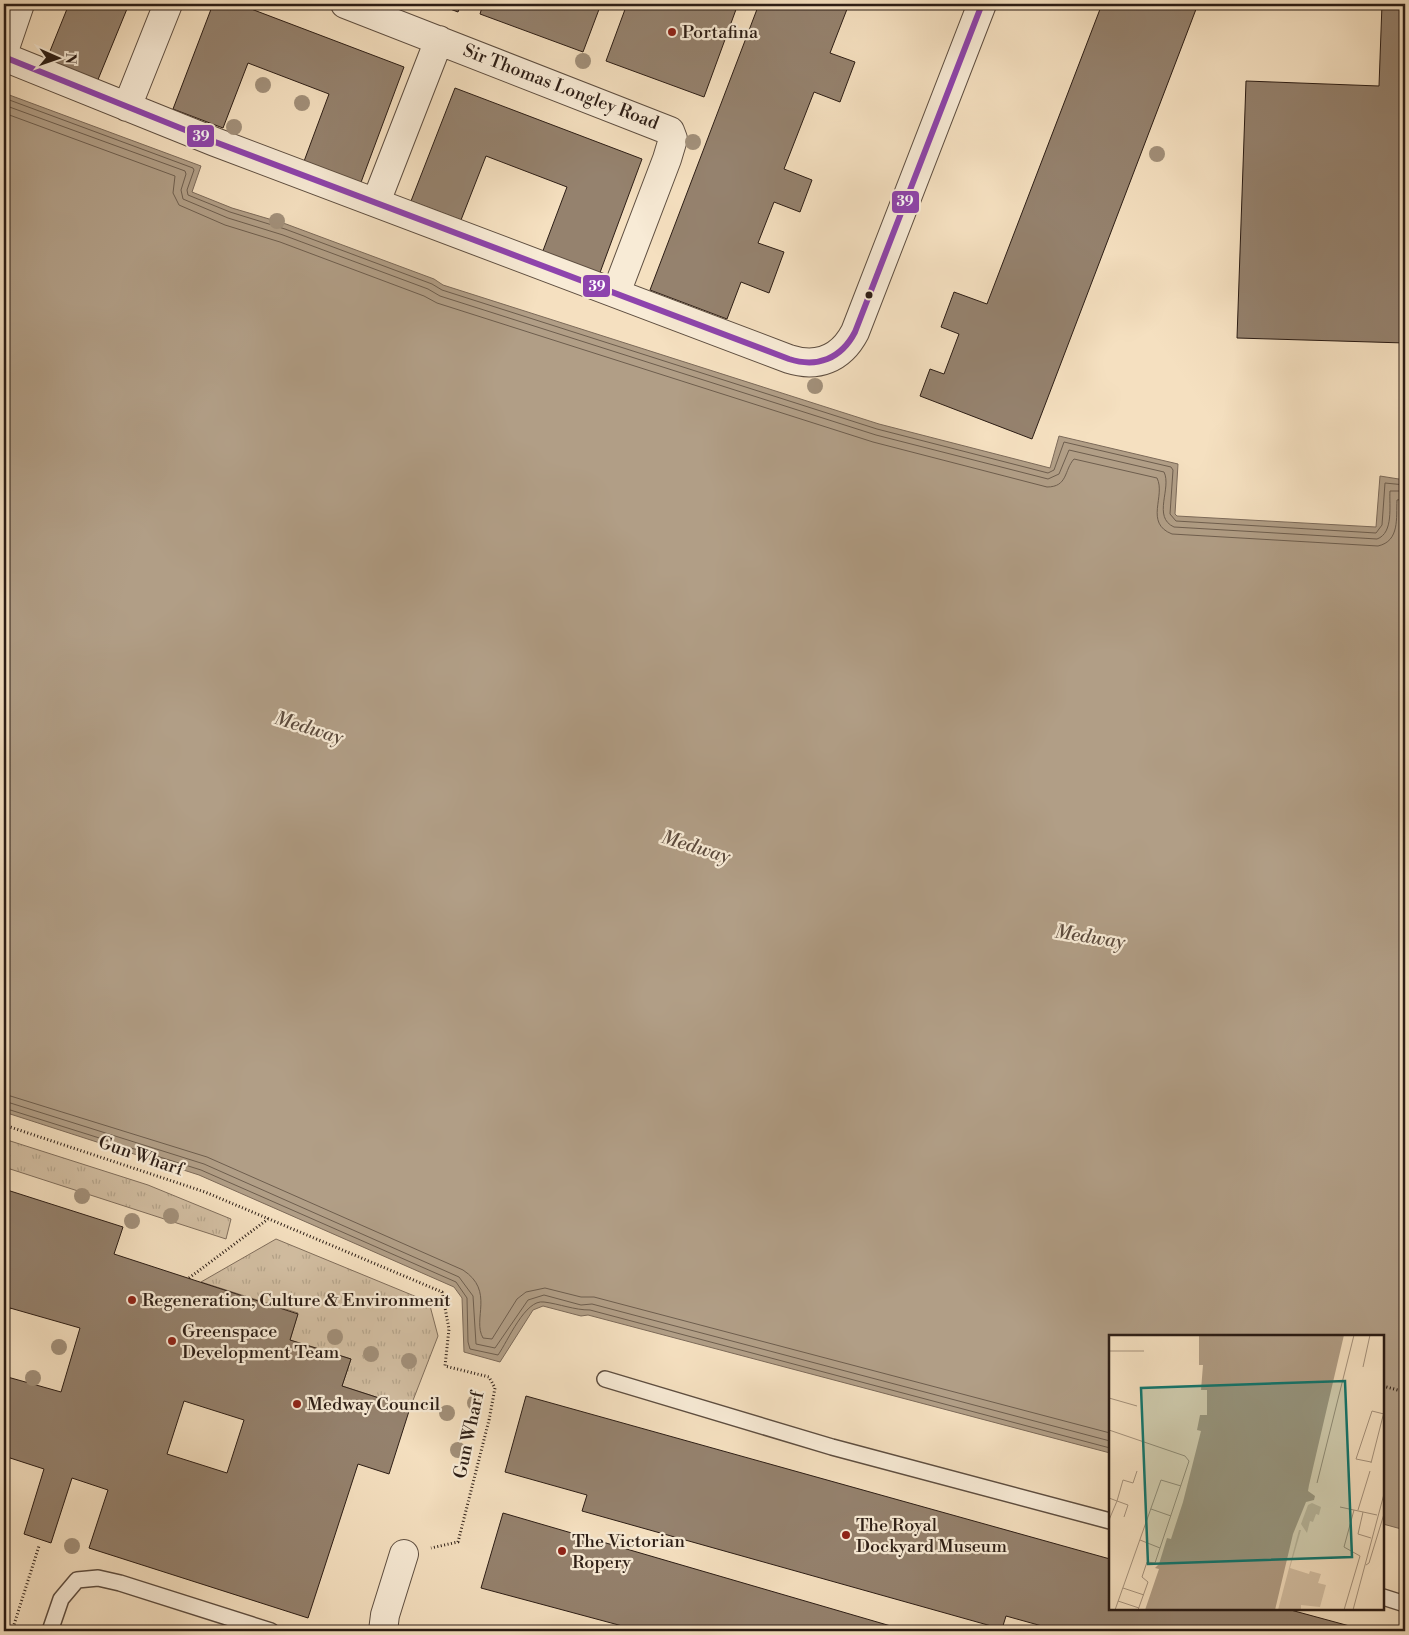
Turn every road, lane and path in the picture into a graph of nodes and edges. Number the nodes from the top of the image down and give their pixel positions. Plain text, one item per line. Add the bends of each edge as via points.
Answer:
1 (20, 4) edge
2 (168, 4) edge
3 (345, 4) edge
4 (982, 4) edge
5 (439, 40) junction
6 (4, 51) edge
7 (4, 57) edge
8 (127, 107) junction
9 (376, 202) junction
10 (616, 294) junction
11 (4, 1125) edge
12 (268, 1219) junction
13 (189, 1278) dead end
14 (605, 1379) dead end
15 (1384, 1386) edge
16 (1405, 1392) edge
17 (1109, 1521) edge
18 (39, 1546) dead end
19 (404, 1554) joint
20 (1384, 1597) edge
21 (1405, 1604) edge
22 (12, 1631) edge
23 (50, 1631) edge
24 (270, 1631) edge
25 (383, 1631) edge

1 - 6 street
2 - 8 street
3 - 5 street, Sir Thomas Longley Road
4 - 10 street via 857,327 851,340 840,351 819,361 800,362
5 - 9 street
5 - 10 street, Sir Thomas Longley Road via 670,131 672,139 667,159
7 - 8 street
8 - 9 street
9 - 10 street
11 - 12 path, Gun Wharf via 205,1192
12 - 13 path
12 - 19 path, Gun Wharf via 442,1292 449,1329 445,1366 489,1377 494,1388 485,1439 458,1542
14 - 17 lane via 832,1447
15 - 16 path
18 - 22 path
19 - 25 street
20 - 21 lane
23 - 24 lane via 61,1599 77,1580 98,1578

